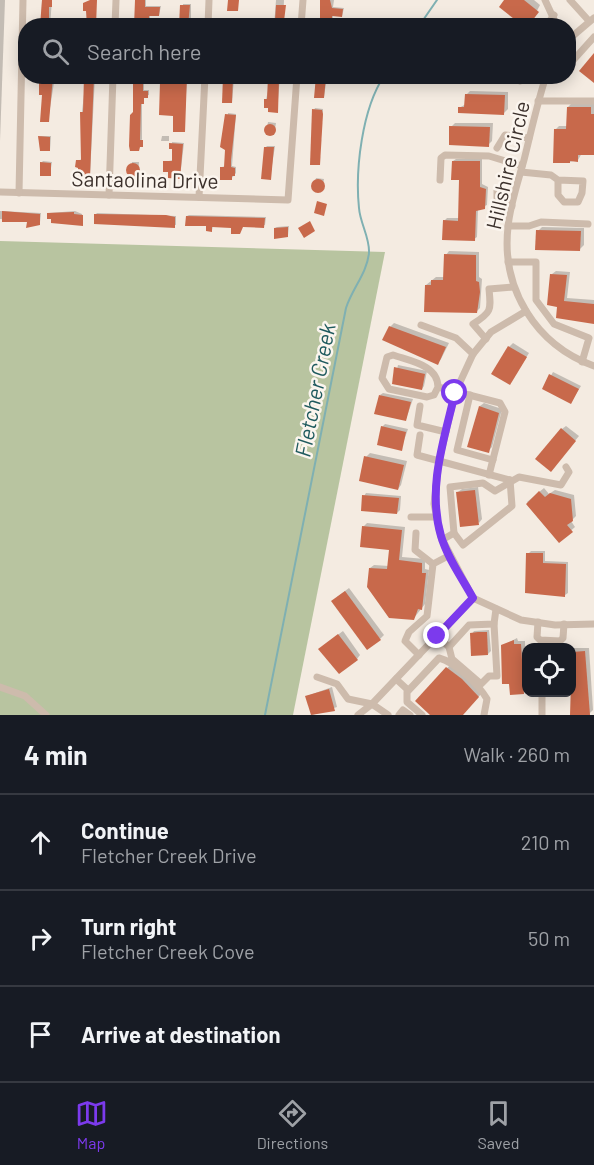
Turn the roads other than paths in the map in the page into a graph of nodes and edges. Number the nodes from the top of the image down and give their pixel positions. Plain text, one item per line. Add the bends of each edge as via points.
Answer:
1 (23, 0) edge
2 (116, 0) edge
3 (209, 0) edge
4 (303, 0) edge
5 (545, 0) edge
6 (570, 0) edge
7 (554, 15) junction
8 (23, 18) edge
9 (115, 18) edge
10 (208, 18) edge
11 (302, 18) edge
12 (552, 18) edge
13 (555, 18) edge
14 (592, 20) edge
15 (576, 33) edge
16 (594, 38) edge
17 (576, 57) edge
18 (21, 84) edge
19 (113, 84) edge
20 (205, 84) edge
21 (296, 84) edge
22 (543, 84) edge
23 (594, 100) edge
24 (538, 101) junction
25 (529, 138) junction
26 (497, 148) dead end
27 (522, 169) junction
28 (440, 180) dead end
29 (558, 180) dead end
30 (496, 189) dead end
31 (0, 192) edge
32 (19, 193) junction
33 (109, 195) junction
34 (199, 197) junction
35 (512, 206) junction
36 (588, 224) dead end
37 (508, 226) junction
38 (508, 262) junction
39 (513, 287) junction
40 (526, 311) junction
41 (420, 325) dead end
42 (486, 339) junction
43 (473, 354) junction
44 (582, 362) junction
45 (594, 366) edge
46 (438, 387) junction
47 (456, 391) junction
48 (470, 395) junction
49 (420, 406) dead end
50 (446, 432) junction
51 (420, 435) dead end
52 (493, 459) junction
53 (439, 461) junction
54 (566, 467) dead end
55 (489, 475) junction
56 (510, 480) junction
57 (411, 517) dead end
58 (437, 517) junction
59 (416, 533) dead end
60 (454, 533) junction
61 (442, 540) junction
62 (450, 555) junction
63 (433, 564) junction
64 (473, 598) junction
65 (496, 609) junction
66 (538, 622) junction
67 (494, 624) junction
68 (564, 624) junction
69 (594, 624) edge
70 (437, 636) junction
71 (540, 643) edge
72 (547, 643) edge
73 (449, 647) junction
74 (419, 655) junction
75 (317, 677) dead end
76 (396, 679) junction
77 (0, 687) edge
78 (408, 690) junction
79 (542, 697) edge
80 (372, 704) junction
81 (46, 715) edge
82 (358, 715) edge
83 (370, 715) edge
84 (388, 715) edge
85 (399, 715) edge
86 (410, 715) edge
87 (422, 715) edge
88 (484, 715) edge
89 (543, 715) edge

1 - 8 street
2 - 9 street
3 - 10 street
4 - 11 street
5 - 7 street
6 - 14 street
7 - 12 street
7 - 13 street
14 - 15 street
16 - 17 street
18 - 32 street
19 - 33 street
20 - 34 street
21 - 34 street, Santaolina Drive via 288,200
22 - 24 street, Hillshire Circle
23 - 24 street
24 - 25 street, Hillshire Circle
25 - 26 street via 505,135
25 - 27 street, Hillshire Circle
27 - 28 street via 489,156 445,155 441,158
27 - 29 street
27 - 35 street, Hillshire Circle
30 - 35 street via 497,203
31 - 32 street, Santaolina Drive
32 - 33 street, Santaolina Drive
33 - 34 street, Santaolina Drive
35 - 37 street, Hillshire Circle
36 - 37 street via 541,222
37 - 38 street, Hillshire Circle
38 - 39 street, Hillshire Circle
38 - 44 street via 536,262 536,300 554,324 590,338
39 - 40 street, Hillshire Circle
39 - 42 street via 489,289 491,308 473,324
40 - 42 street
40 - 44 street, Hillshire Circle via 542,333
41 - 43 street via 456,338
42 - 43 street
43 - 47 street
44 - 45 street, Hillshire Circle
46 - 46 street via 436,375 430,369 393,355 387,357 382,378 389,389 431,397
46 - 47 street
47 - 48 street
47 - 50 street
48 - 52 street via 504,406
48 - 52 street via 457,450
49 - 50 street via 417,425
50 - 53 street
51 - 53 street via 416,453
52 - 55 street
53 - 55 street
53 - 58 street via 434,504
54 - 56 street via 569,471 561,486 519,477
55 - 56 street
56 - 60 street via 512,506 463,545
56 - 60 street via 495,491 483,483 450,488
57 - 58 street
58 - 61 street
59 - 63 street via 415,550
60 - 61 street
61 - 62 street
62 - 63 street
62 - 64 street
63 - 74 street via 427,616 405,641
64 - 65 street
64 - 70 street
65 - 66 street via 520,620
65 - 67 street
66 - 68 street
66 - 71 street
67 - 73 street via 469,625
67 - 73 street via 497,676 489,676 481,684 452,659
68 - 69 street
68 - 72 street via 563,638
70 - 73 street
70 - 74 street
74 - 76 street
75 - 80 street via 337,684 348,699
76 - 78 street
76 - 80 street
77 - 81 street via 25,696
78 - 87 street via 407,702
78 - 88 street via 434,662 443,659 487,699
79 - 89 street
80 - 82 street
80 - 83 street
80 - 84 street
85 - 86 street via 403,710

